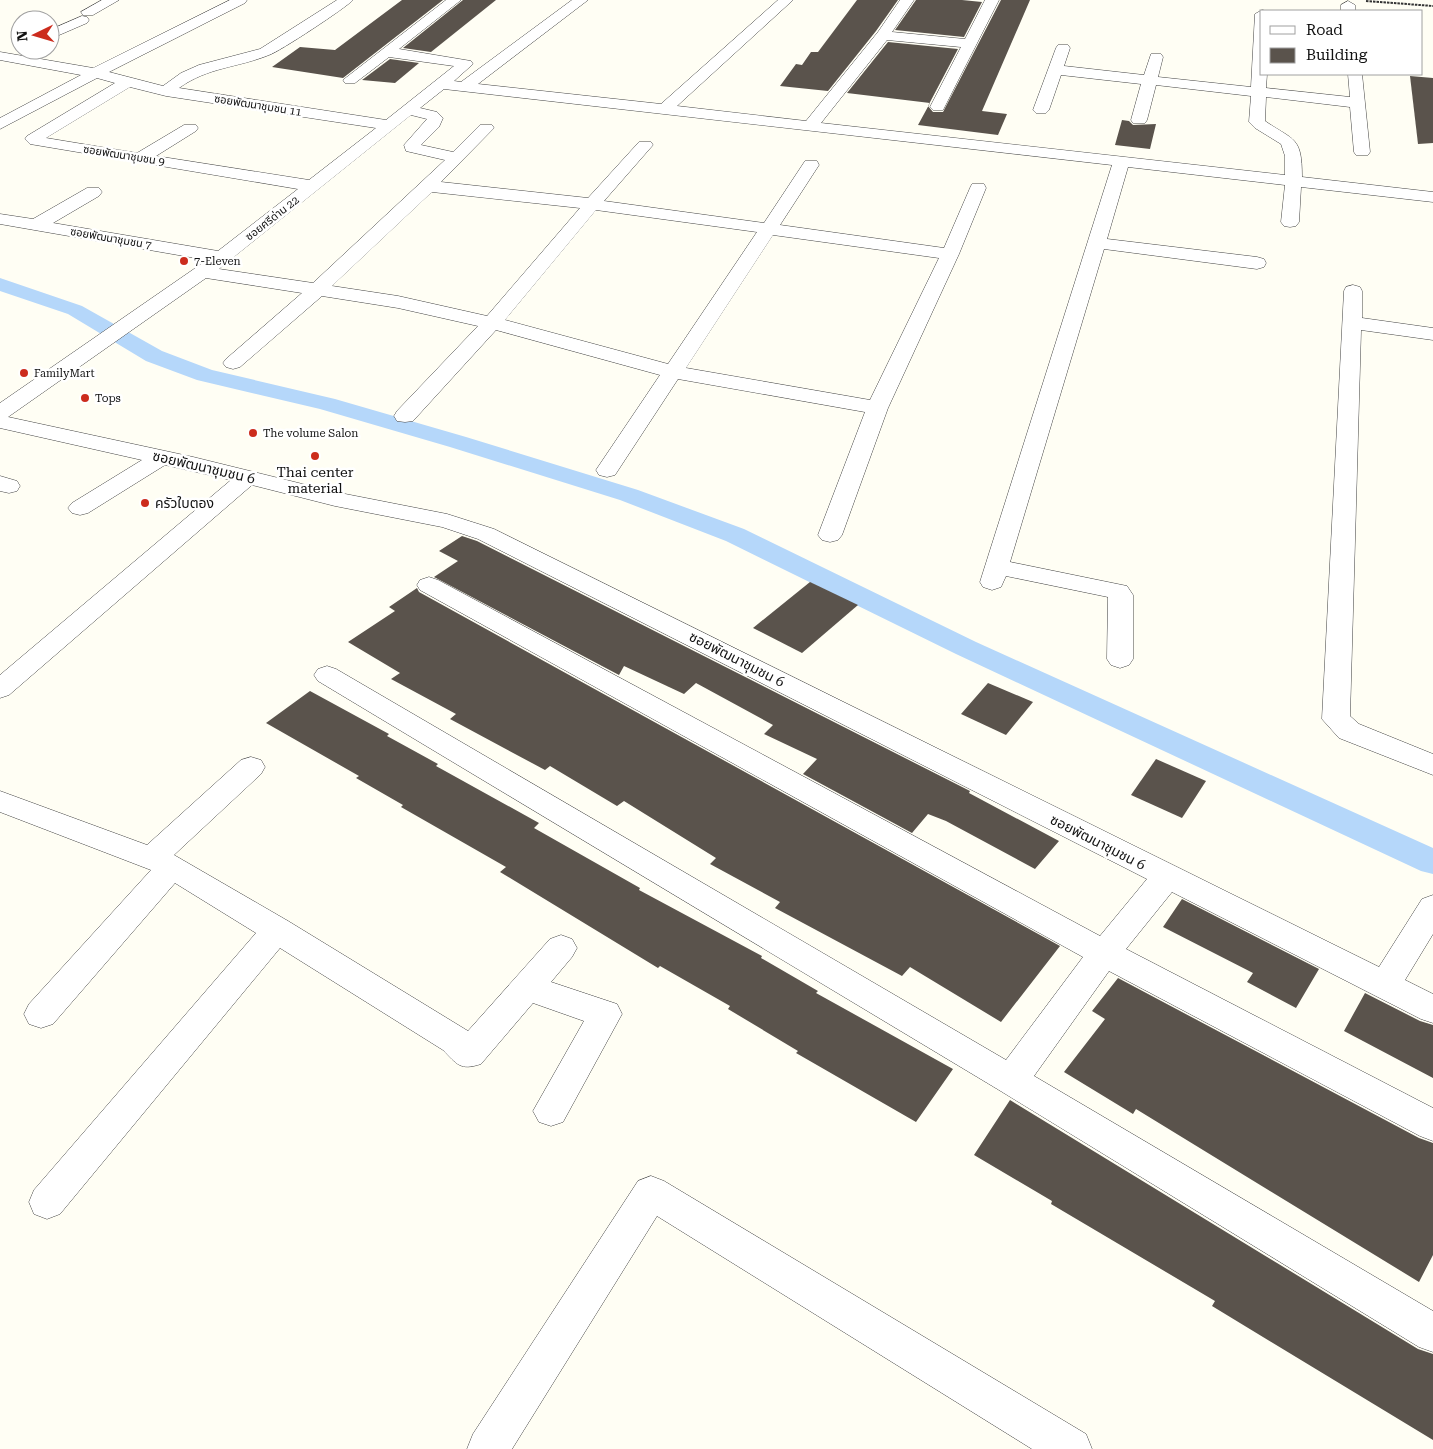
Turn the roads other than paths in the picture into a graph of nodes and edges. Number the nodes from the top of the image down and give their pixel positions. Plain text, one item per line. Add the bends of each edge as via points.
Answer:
1 (112, 0) edge
2 (240, 0) edge
3 (346, 0) edge
4 (454, 0) edge
5 (581, 0) edge
6 (786, 0) edge
7 (907, 0) edge
8 (992, 0) edge
9 (60, 30) edge
10 (883, 35) junction
11 (970, 44) junction
12 (1063, 48) dead end
13 (386, 52) junction
14 (1260, 56) edge
15 (1156, 57) dead end
16 (1, 59) edge
17 (373, 63) junction
18 (1056, 70) junction
19 (1355, 75) edge
20 (88, 76) junction
21 (448, 79) junction
22 (350, 80) dead end
23 (1150, 81) junction
24 (122, 85) junction
25 (464, 87) junction
26 (166, 91) junction
27 (1258, 92) junction
28 (331, 103) dead end
29 (1358, 103) junction
30 (938, 106) dead end
31 (665, 109) junction
32 (409, 110) junction
33 (1041, 110) dead end
34 (316, 114) junction
35 (1140, 120) dead end
36 (0, 124) edge
37 (390, 125) junction
38 (811, 125) junction
39 (190, 128) dead end
40 (486, 128) dead end
41 (645, 145) dead end
42 (1362, 152) dead end
43 (447, 155) dead end
44 (133, 157) junction
45 (1122, 161) junction
46 (810, 165) dead end
47 (1293, 181) junction
48 (313, 186) junction
49 (428, 186) junction
50 (978, 188) dead end
51 (1433, 197) edge
52 (592, 204) junction
53 (0, 219) edge
54 (1290, 222) dead end
55 (36, 225) junction
56 (767, 228) junction
57 (1097, 243) junction
58 (950, 254) junction
59 (222, 257) junction
60 (1258, 262) dead end
61 (203, 272) junction
62 (316, 290) junction
63 (1353, 291) dead end
64 (492, 322) junction
65 (1352, 323) junction
66 (1433, 334) edge
67 (233, 363) dead end
68 (674, 372) junction
69 (877, 408) junction
70 (0, 413) edge
71 (405, 416) dead end
72 (0, 422) edge
73 (162, 457) junction
74 (607, 470) dead end
75 (248, 477) junction
76 (80, 508) dead end
77 (830, 536) dead end
78 (429, 585) dead end
79 (1120, 659) dead end
80 (327, 675) dead end
81 (0, 689) edge
82 (1433, 765) edge
83 (251, 767) dead end
84 (0, 801) edge
85 (162, 862) junction
86 (1167, 877) junction
87 (1433, 907) edge
88 (277, 930) junction
89 (561, 948) dead end
90 (1104, 953) junction
91 (1385, 985) junction
92 (527, 988) junction
93 (1433, 1009) edge
94 (42, 1014) dead end
95 (1011, 1080) junction
96 (551, 1111) dead end
97 (1433, 1125) edge
98 (47, 1202) dead end
99 (1433, 1333) edge
100 (488, 1449) edge
101 (1070, 1449) edge

1 - 9 street
2 - 20 street
3 - 26 street via 265,52 204,68
4 - 13 street
5 - 25 street
6 - 31 street
7 - 10 street
8 - 11 street
10 - 11 street
10 - 38 street
11 - 30 street
12 - 18 street
13 - 17 street
13 - 21 street via 466,64
14 - 27 street
15 - 23 street
16 - 20 street, ซอยพัฒนาชุมชน 11
17 - 21 street
17 - 22 street
18 - 23 street
18 - 33 street
19 - 29 street
20 - 24 street, ซอยพัฒนาชุมชน 11
20 - 36 street
21 - 25 street
21 - 32 street, ซอยศรีด่าน 22
23 - 27 street
23 - 35 street
24 - 26 street, ซอยพัฒนาชุมชน 11
24 - 44 street, ซอยพัฒนาชุมชน 9 via 33,139
25 - 31 street
26 - 34 street, ซอยพัฒนาชุมชน 11
27 - 29 street
27 - 47 street via 1257,122 1291,146
28 - 34 street
29 - 42 street
31 - 38 street
32 - 37 street, ซอยศรีด่าน 22
32 - 43 street via 432,114 435,118 412,148
34 - 37 street, ซอยพัฒนาชุมชน 11
37 - 48 street, ซอยศรีด่าน 22
38 - 45 street
39 - 44 street
40 - 49 street
41 - 52 street
44 - 48 street, ซอยพัฒนาชุมชน 9
44 - 55 street
45 - 47 street
45 - 57 street
46 - 56 street
47 - 51 street
47 - 54 street
48 - 59 street, ซอยศรีด่าน 22
49 - 52 street
49 - 62 street
50 - 58 street
52 - 56 street
52 - 64 street
53 - 55 street, ซอยพัฒนาชุมชน 7
55 - 59 street, ซอยพัฒนาชุมชน 7
56 - 58 street
56 - 68 street
57 - 60 street
57 - 79 street via 995,575 1118,591 1121,595
58 - 69 street
59 - 61 street, ซอยศรีด่าน 22
61 - 62 street
61 - 70 street, ซอยศรีด่าน 22
62 - 64 street via 349,293
62 - 67 street
63 - 65 street
64 - 68 street
64 - 71 street
65 - 66 street
65 - 82 street via 1336,719 1349,731
68 - 69 street
68 - 74 street
69 - 77 street
72 - 73 street, ซอยพัฒนาชุมชน 6
73 - 75 street, ซอยพัฒนาชุมชน 6
73 - 76 street
75 - 81 street
75 - 86 street, ซอยพัฒนาชุมชน 6 via 335,499 447,521 486,534
78 - 90 street
80 - 95 street
83 - 85 street
84 - 85 street
85 - 88 street
85 - 94 street
86 - 90 street
86 - 91 street, ซอยพัฒนาชุมชน 6
87 - 91 street
88 - 92 street via 455,1040 469,1054
88 - 98 street
89 - 92 street
90 - 95 street
90 - 97 street
91 - 93 street, ซอยพัฒนาชุมชน 6
92 - 96 street via 605,1014
95 - 99 street
100 - 101 street via 651,1193

